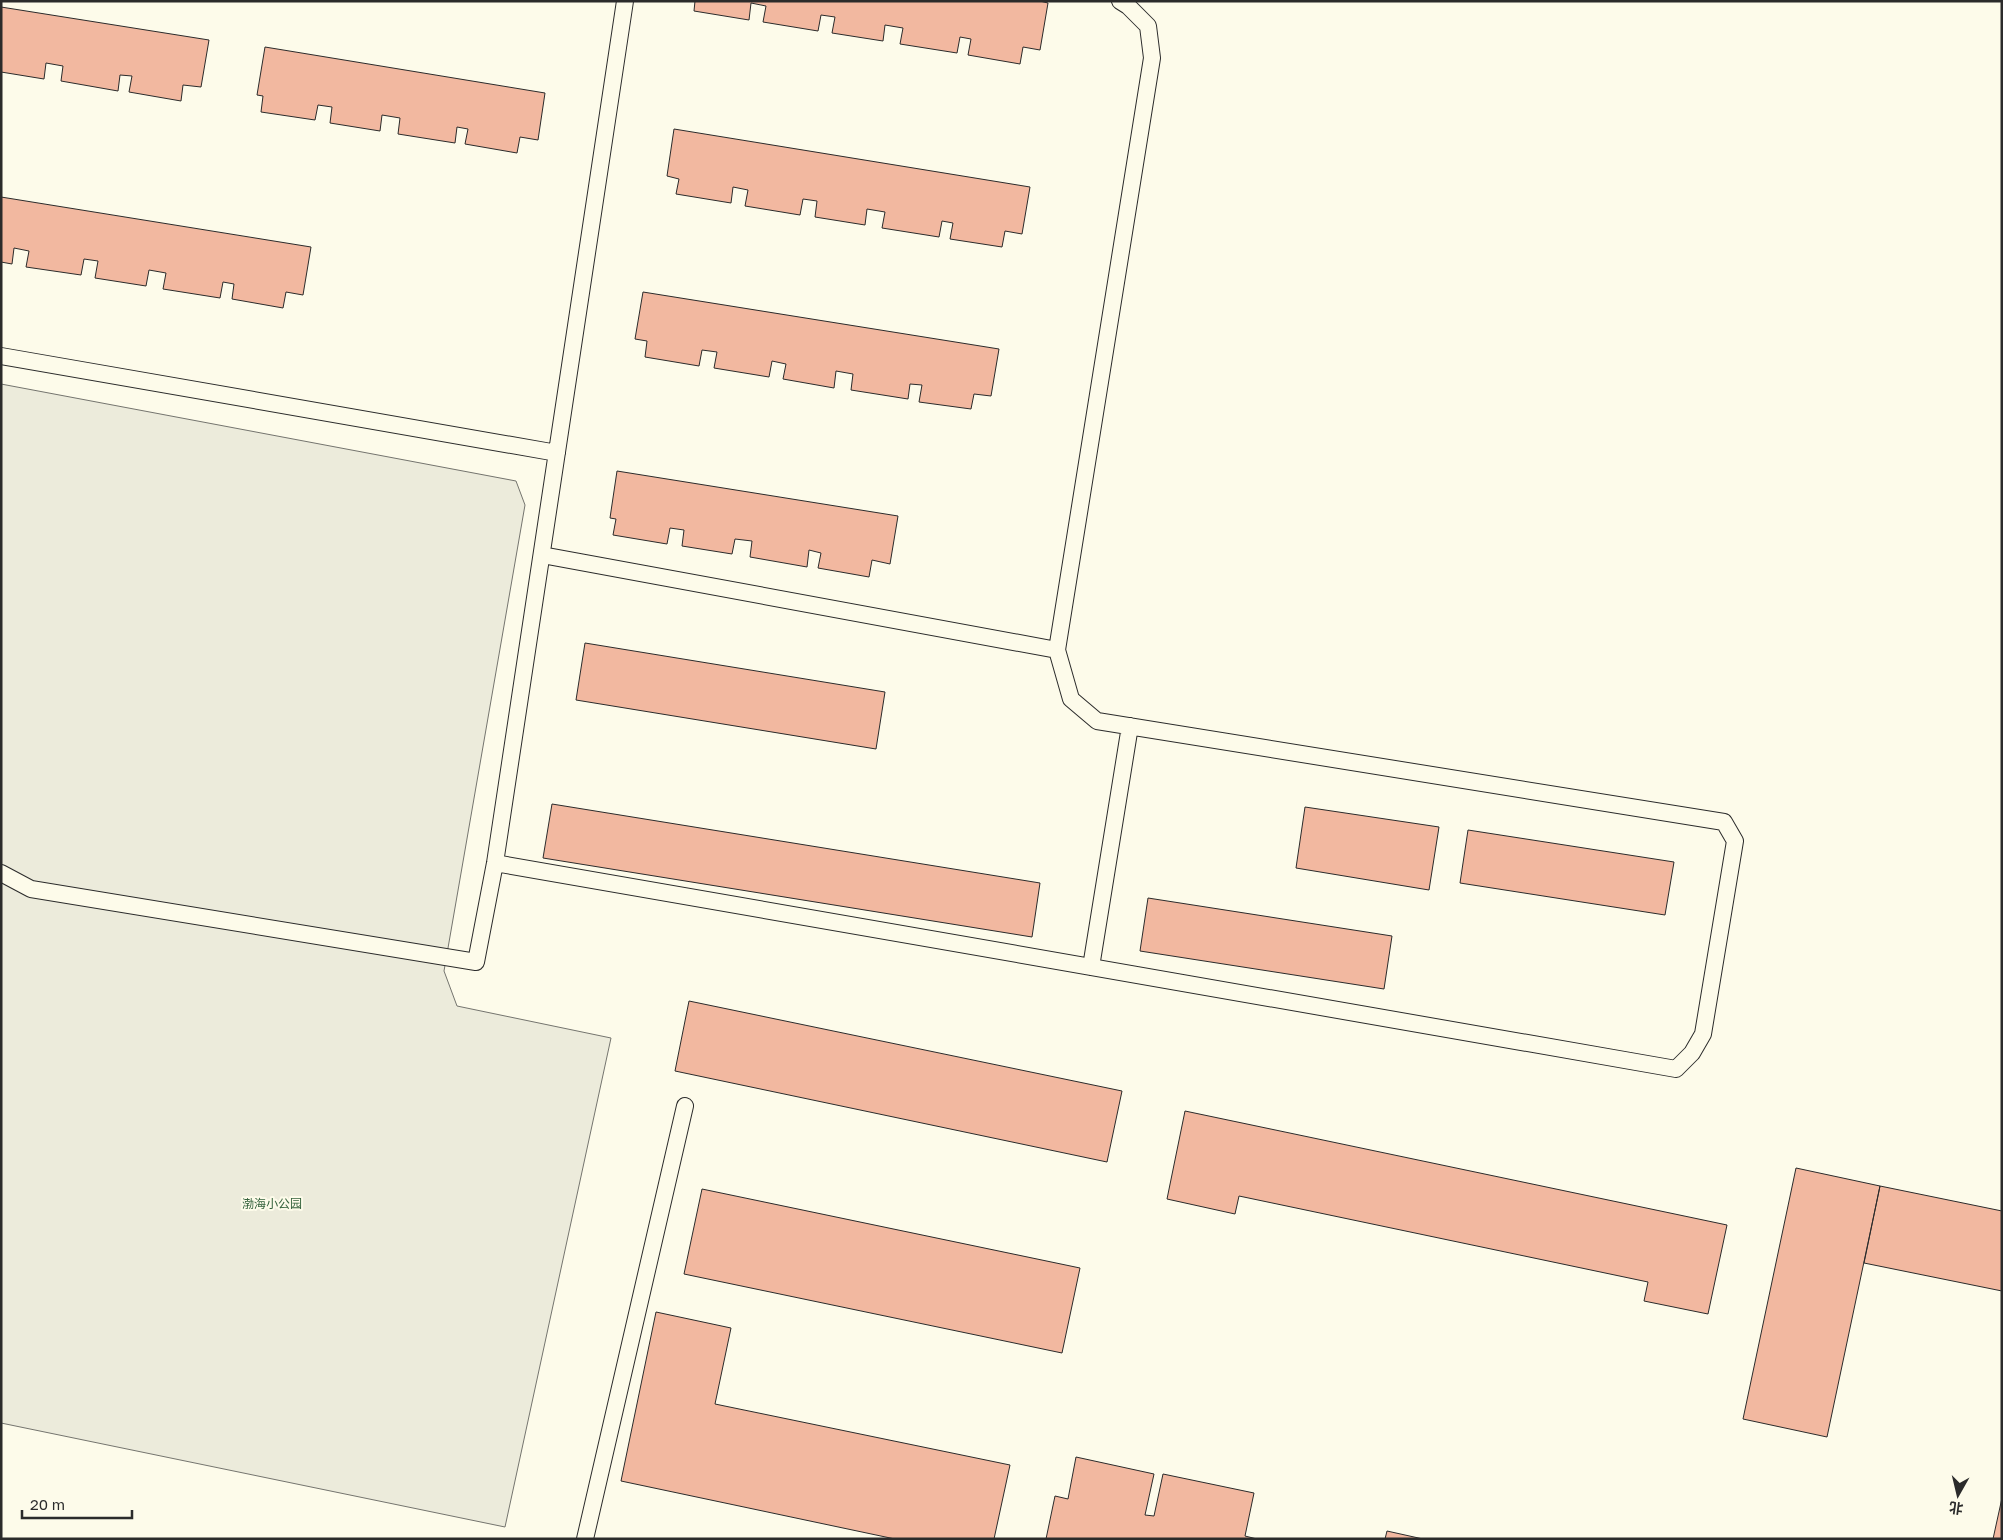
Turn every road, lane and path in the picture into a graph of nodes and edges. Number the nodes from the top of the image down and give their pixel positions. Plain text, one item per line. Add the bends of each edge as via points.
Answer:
1 (625, 1) edge
2 (1120, 1) edge
3 (1, 356) edge
4 (557, 453) junction
5 (542, 556) junction
6 (1057, 650) junction
7 (1130, 726) junction
8 (495, 863) junction
9 (1, 874) edge
10 (1091, 967) junction
11 (685, 1106) dead end
12 (589, 1538) edge

1 - 4 lane
2 - 6 lane via 1148,26 1152,58
3 - 4 lane
4 - 5 lane
5 - 6 lane
5 - 8 lane
6 - 7 lane via 1071,699 1097,721
7 - 10 lane
7 - 10 lane via 1724,822 1735,840 1704,1034 1676,1069
8 - 9 lane via 476,962 31,889
8 - 10 lane
11 - 12 lane

